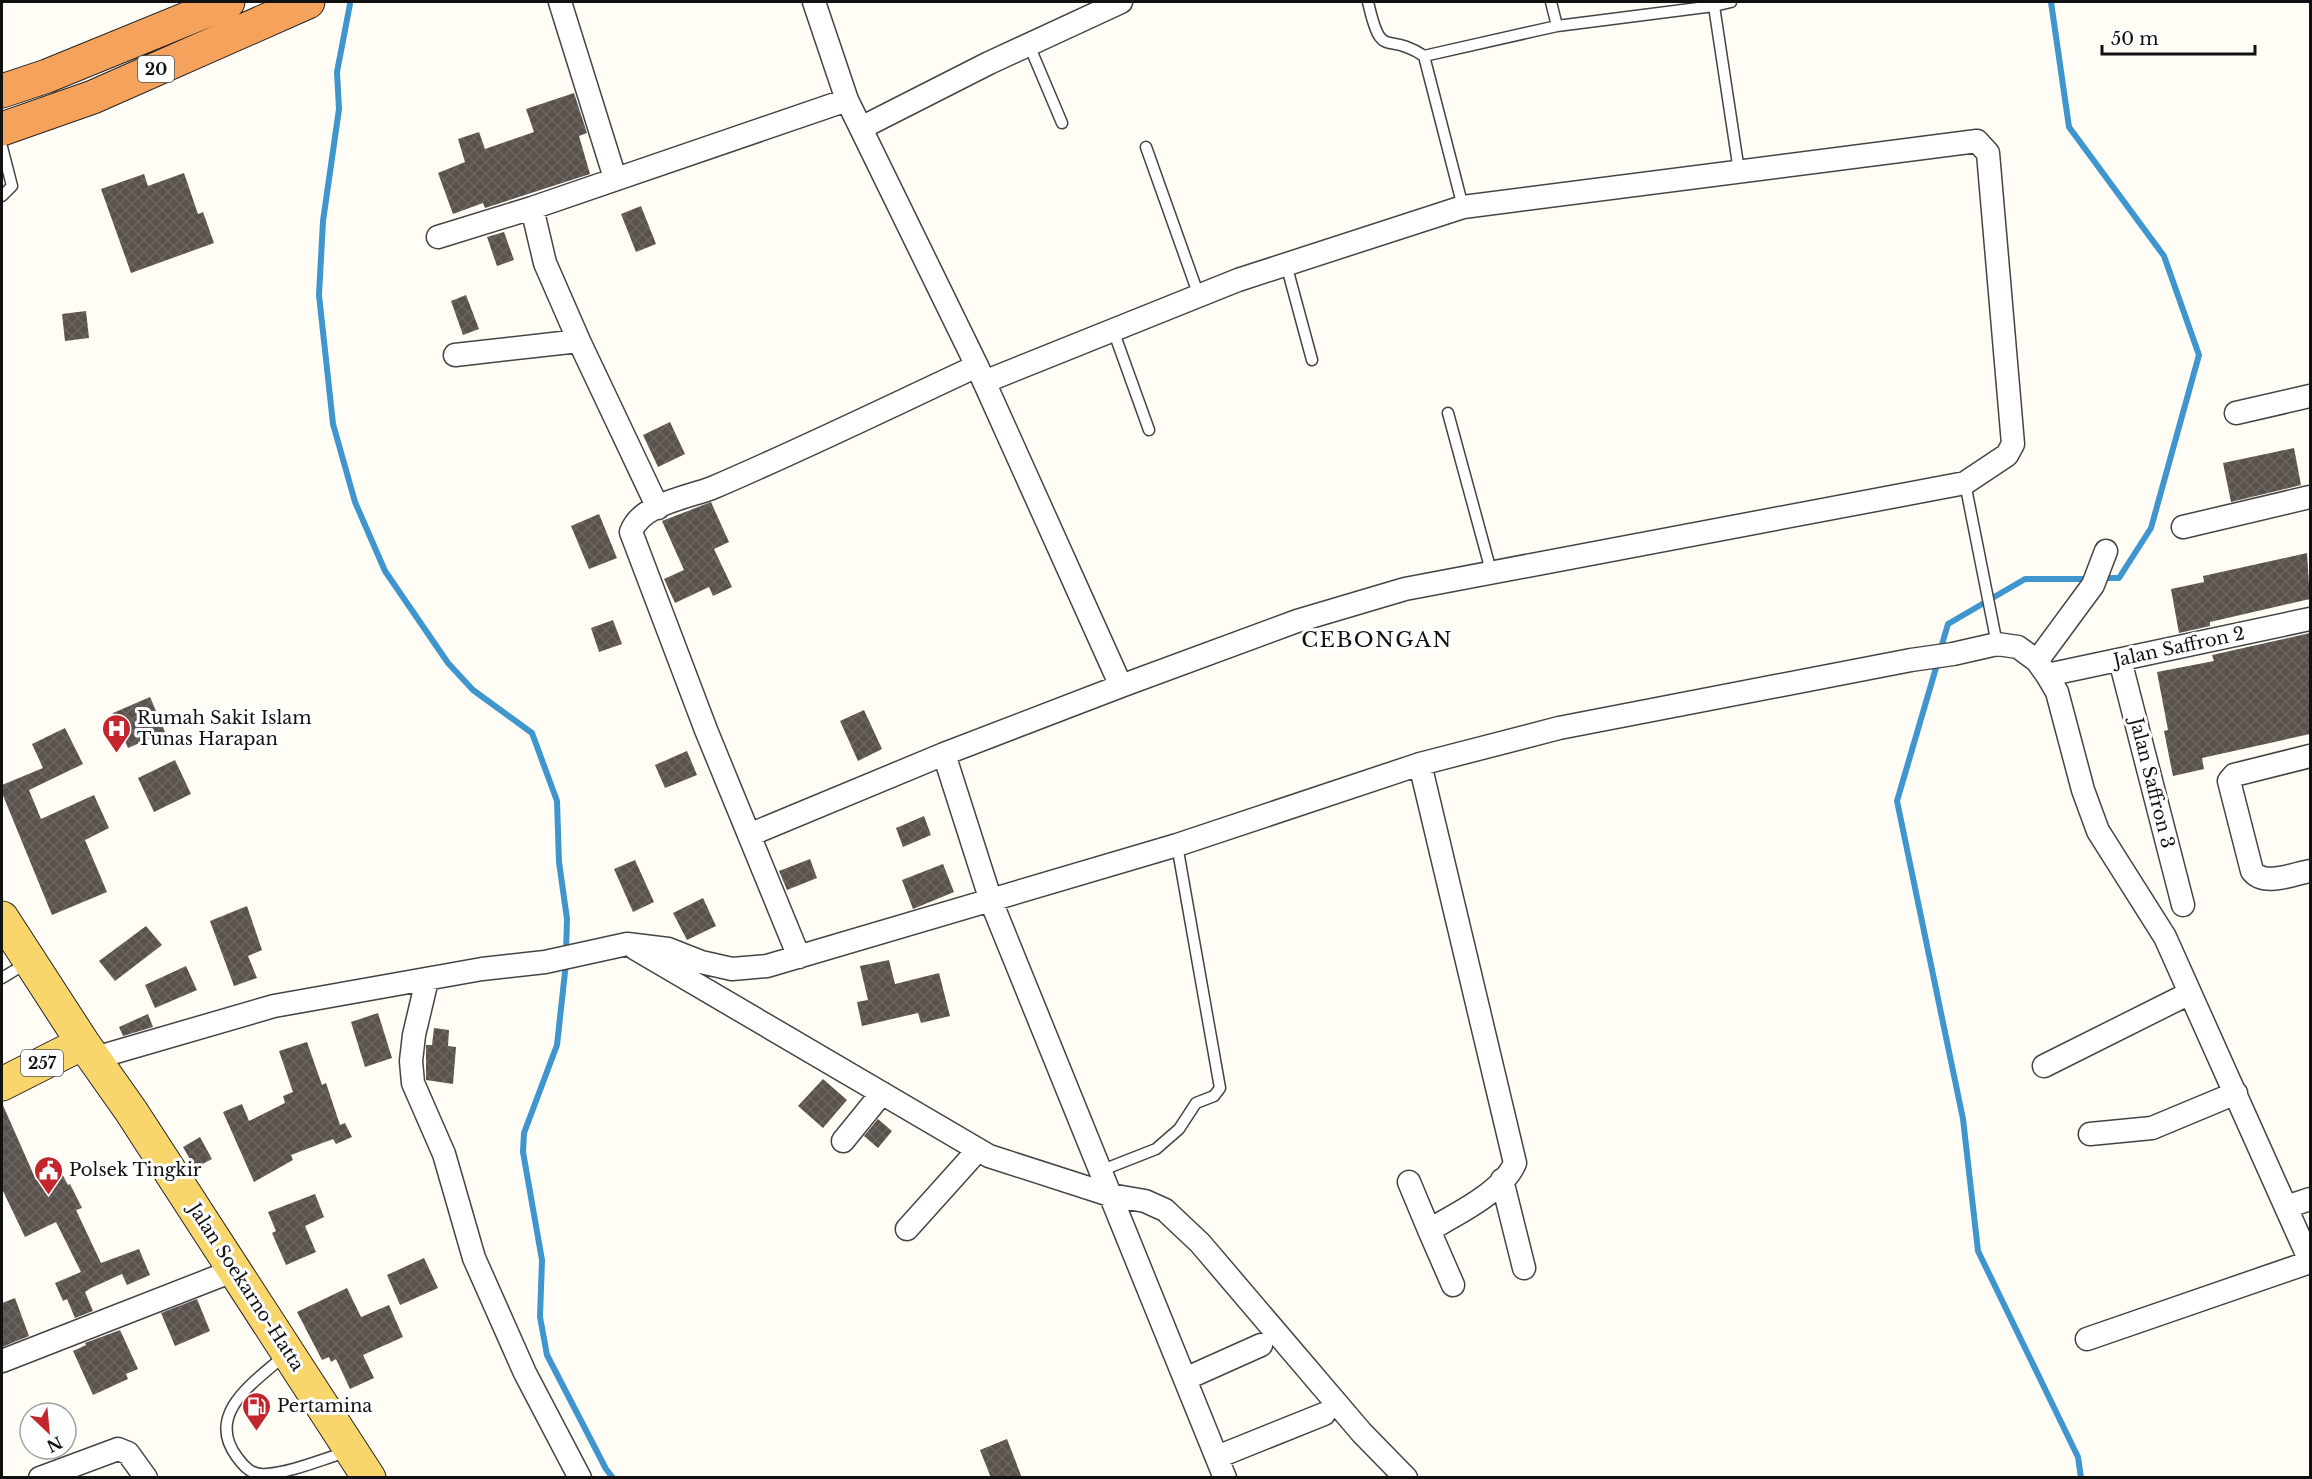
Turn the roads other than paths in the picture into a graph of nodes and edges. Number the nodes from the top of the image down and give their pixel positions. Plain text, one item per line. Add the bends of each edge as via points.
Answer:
1 (228, 2) edge
2 (308, 2) edge
3 (560, 2) edge
4 (813, 2) edge
5 (1121, 2) edge
6 (1368, 2) edge
7 (1551, 2) edge
8 (1731, 2) edge
9 (1714, 6) junction
10 (1557, 26) junction
11 (1029, 45) junction
12 (1424, 56) junction
13 (2, 91) edge
14 (847, 100) junction
15 (1062, 123) dead end
16 (861, 128) junction
17 (2, 129) edge
18 (2, 147) edge
19 (1146, 147) dead end
20 (1739, 171) junction
21 (615, 178) junction
22 (2, 196) edge
23 (1463, 207) junction
24 (532, 208) junction
25 (438, 237) dead end
26 (1286, 264) junction
27 (1199, 296) junction
28 (1113, 330) junction
29 (579, 341) junction
30 (455, 355) dead end
31 (1312, 360) dead end
32 (981, 374) junction
33 (2310, 396) edge
34 (2236, 412) dead end
35 (1448, 413) dead end
36 (1149, 430) dead end
37 (1965, 483) junction
38 (2310, 497) edge
39 (658, 508) junction
40 (2183, 527) dead end
41 (2100, 567) dead end
42 (1491, 571) junction
43 (2310, 619) edge
44 (1997, 644) junction
45 (2120, 660) junction
46 (2042, 668) junction
47 (1121, 686) junction
48 (944, 754) junction
49 (2310, 756) edge
50 (1420, 764) junction
51 (748, 834) junction
52 (1177, 845) junction
53 (2310, 871) edge
54 (991, 901) junction
55 (2183, 905) dead end
56 (2, 918) edge
57 (627, 944) junction
58 (799, 957) junction
59 (30, 961) junction
60 (2, 978) edge
61 (427, 980) junction
62 (2190, 993) junction
63 (89, 1051) junction
64 (2044, 1066) dead end
65 (2, 1084) edge
66 (882, 1093) junction
67 (2236, 1093) junction
68 (2090, 1134) dead end
69 (843, 1141) dead end
70 (978, 1150) junction
71 (1100, 1171) junction
72 (1502, 1180) junction
73 (1409, 1182) dead end
74 (1110, 1195) junction
75 (2310, 1199) edge
76 (2286, 1207) junction
77 (907, 1229) dead end
78 (1429, 1230) junction
79 (2310, 1261) edge
80 (1524, 1268) dead end
81 (235, 1270) junction
82 (1453, 1285) dead end
83 (2087, 1339) dead end
84 (1260, 1345) dead end
85 (289, 1352) junction
86 (2, 1361) edge
87 (1185, 1379) junction
88 (1324, 1414) dead end
89 (361, 1464) edge
90 (1221, 1467) edge
91 (40, 1478) edge
92 (146, 1478) edge
93 (580, 1478) edge
94 (1406, 1478) edge

1 - 13 highway, 20
2 - 17 highway, 20 via 93,97
3 - 21 street
4 - 14 street
5 - 11 street
6 - 12 lane via 1382,42 1410,47
7 - 10 lane
8 - 9 lane
9 - 10 lane
9 - 20 lane
10 - 12 lane
11 - 15 lane
11 - 16 street
12 - 23 lane
14 - 16 street
14 - 21 street
16 - 32 street
18 - 22 lane via 12,180 12,186
19 - 27 lane
20 - 23 street
20 - 37 street via 1977,141 1984,146 1988,153 2013,444 2007,454
21 - 24 street
23 - 26 street
24 - 25 street
24 - 29 street via 545,263
26 - 27 street
26 - 31 lane
27 - 28 street
28 - 32 street
28 - 36 lane
29 - 30 street
29 - 39 street
32 - 39 street
32 - 47 street
33 - 34 street
35 - 42 lane
37 - 42 street
37 - 44 lane
38 - 40 street
39 - 51 street via 640,517 631,532
41 - 46 street
42 - 47 street via 1405,589 1297,621
43 - 45 street, Jalan Saffron 2
44 - 46 street via 2018,647
44 - 50 street via 1559,728
45 - 46 street, Jalan Saffron 2
45 - 55 street, Jalan Saffron 3
46 - 62 street via 2057,692 2098,831 2165,937
47 - 48 street
48 - 51 street
48 - 54 street
49 - 53 street via 2234,775 2229,781 2256,876 2265,879
50 - 52 street
50 - 72 street via 1515,1164
51 - 58 street
52 - 54 street
52 - 71 lane via 1220,1088 1214,1096 1196,1103 1179,1129 1156,1149
54 - 58 street
54 - 71 street
56 - 59 main road, Jalan Soekarno-Hatta
57 - 58 street via 668,949 732,969 767,966
57 - 61 street via 545,962
57 - 66 street
59 - 60 lane
59 - 63 main road, Jalan Soekarno-Hatta
61 - 63 street via 274,1006
61 - 93 street via 414,1035 412,1083 444,1154 474,1258 525,1372
62 - 64 street
62 - 67 street
63 - 65 main road, 257
63 - 81 main road, Jalan Soekarno-Hatta
66 - 69 street
66 - 70 street
67 - 68 street via 2152,1128
67 - 76 street
70 - 74 street
70 - 77 street
71 - 74 street
72 - 78 street via 1475,1204
72 - 80 street
73 - 78 street
74 - 87 street
74 - 94 street via 1145,1201 1165,1210 1200,1243 1362,1433
75 - 76 street
76 - 79 street
78 - 82 street
79 - 83 street
81 - 85 main road, Jalan Soekarno-Hatta
81 - 86 street
84 - 87 street
85 - 89 main road, Jalan Soekarno-Hatta
85 - 89 lane via 238,1397 230,1409 227,1427 233,1452 246,1469 266,1475
87 - 90 street
88 - 90 street
91 - 92 street via 118,1449 128,1454

